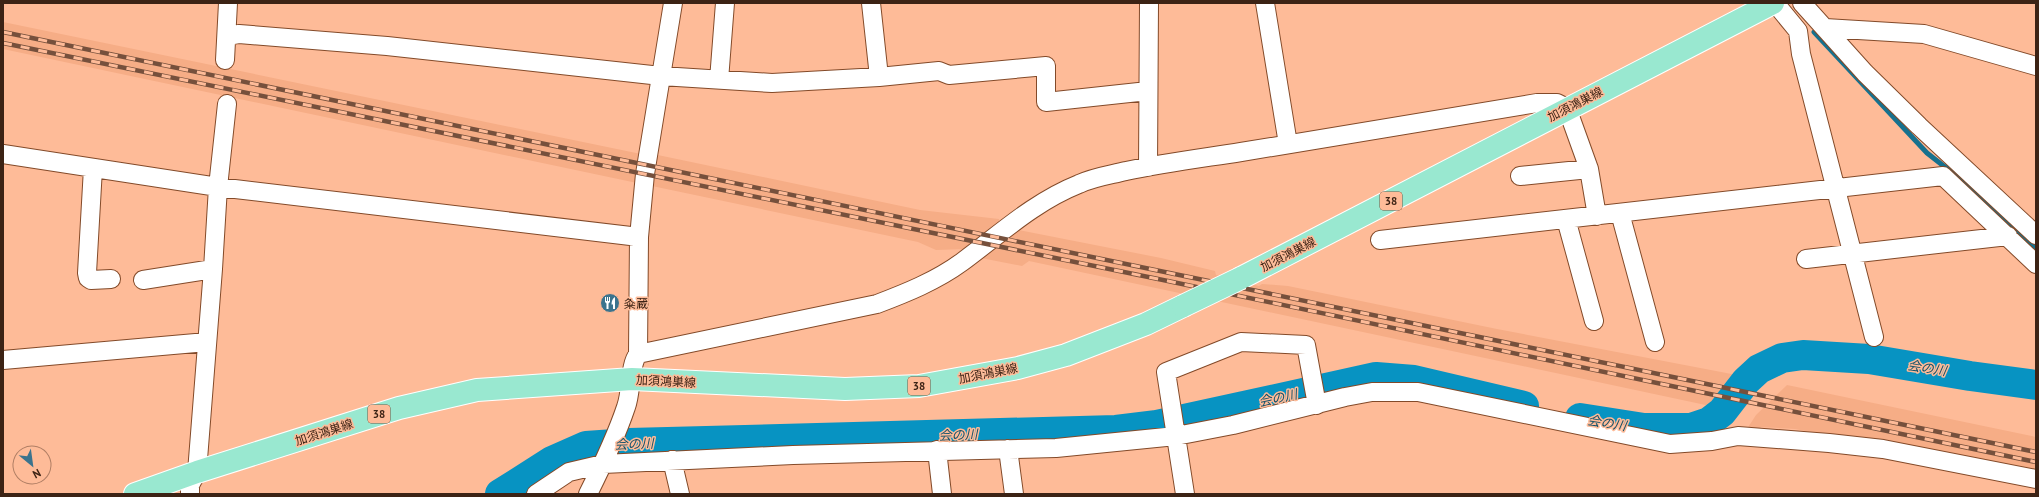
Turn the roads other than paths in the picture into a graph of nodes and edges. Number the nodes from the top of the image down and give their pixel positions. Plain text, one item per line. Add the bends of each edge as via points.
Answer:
1 (228, 3) edge
2 (673, 3) edge
3 (725, 3) edge
4 (872, 3) edge
5 (1149, 3) edge
6 (1264, 3) edge
7 (1774, 3) edge
8 (1806, 7) edge
9 (1792, 23) junction
10 (1826, 28) junction
11 (226, 36) junction
12 (225, 60) dead end
13 (2036, 66) edge
14 (661, 76) junction
15 (879, 77) junction
16 (719, 80) junction
17 (1148, 91) junction
18 (227, 104) dead end
19 (1567, 108) junction
20 (1288, 144) junction
21 (3, 154) edge
22 (1148, 167) junction
23 (93, 168) junction
24 (1589, 169) junction
25 (1520, 176) dead end
26 (218, 186) junction
27 (1837, 189) junction
28 (1620, 213) junction
29 (1597, 216) junction
30 (1566, 219) junction
31 (2036, 235) edge
32 (2008, 236) junction
33 (639, 237) junction
34 (1380, 240) dead end
35 (1854, 253) junction
36 (1806, 259) dead end
37 (2036, 264) edge
38 (214, 269) junction
39 (111, 279) dead end
40 (143, 280) dead end
41 (1594, 321) dead end
42 (1874, 337) dead end
43 (207, 342) junction
44 (1655, 342) dead end
45 (638, 354) junction
46 (3, 360) edge
47 (632, 379) junction
48 (1319, 403) junction
49 (1176, 432) junction
50 (1008, 449) junction
51 (937, 450) junction
52 (672, 460) junction
53 (197, 472) junction
54 (599, 478) edge
55 (2036, 479) edge
56 (135, 494) edge
57 (190, 494) edge
58 (536, 494) edge
59 (680, 494) edge
60 (942, 494) edge
61 (1014, 494) edge
62 (1185, 494) edge

1 - 11 street
2 - 14 street
3 - 16 street
4 - 15 street
5 - 17 street
6 - 20 street
7 - 9 street
7 - 19 main road, 加須鴻巣線 / 38
8 - 9 street
8 - 10 street
9 - 27 street via 1798,31 1801,54
10 - 13 street via 1924,34
10 - 31 street via 1865,73 1908,116
11 - 12 street
11 - 14 street via 239,34 387,46
14 - 16 street
14 - 33 street via 646,165
15 - 16 street via 772,83
15 - 17 street via 939,71 949,76 1046,66 1046,102
17 - 22 street
18 - 26 street
19 - 20 street via 1557,103 1537,103
19 - 24 street
19 - 47 main road, 加須鴻巣線 / 38, bridge via 1241,278 1146,324 1066,355 1011,369 919,386 845,389
20 - 22 street
21 - 23 street
22 - 45 street via 1079,183 1017,218 961,262 926,284 877,304
23 - 26 street
23 - 39 street via 87,273 91,280
24 - 25 street
24 - 29 street
26 - 33 street
26 - 38 street
27 - 28 street
27 - 32 street via 1943,176
27 - 35 street
28 - 29 street
28 - 44 street
29 - 30 street
30 - 34 street
30 - 41 street
32 - 35 street
32 - 37 street
33 - 45 street
35 - 36 street
35 - 42 street
38 - 40 street
38 - 43 street
43 - 46 street
43 - 53 street
45 - 47 street via 634,360
47 - 53 main road, 加須鴻巣線 / 38 via 477,390 399,408
47 - 54 street via 626,406
48 - 49 street via 1233,425
48 - 49 street via 1306,345 1242,342 1166,372
48 - 55 street via 1372,392 1418,392 1670,444 1738,436 1830,443 1883,449
49 - 50 street via 1056,448
49 - 62 street
50 - 51 street
50 - 61 street
51 - 52 street
51 - 60 street
52 - 54 street
52 - 59 street
53 - 56 main road, 加須鴻巣線 / 38
53 - 57 street via 190,485
54 - 58 street via 570,472

